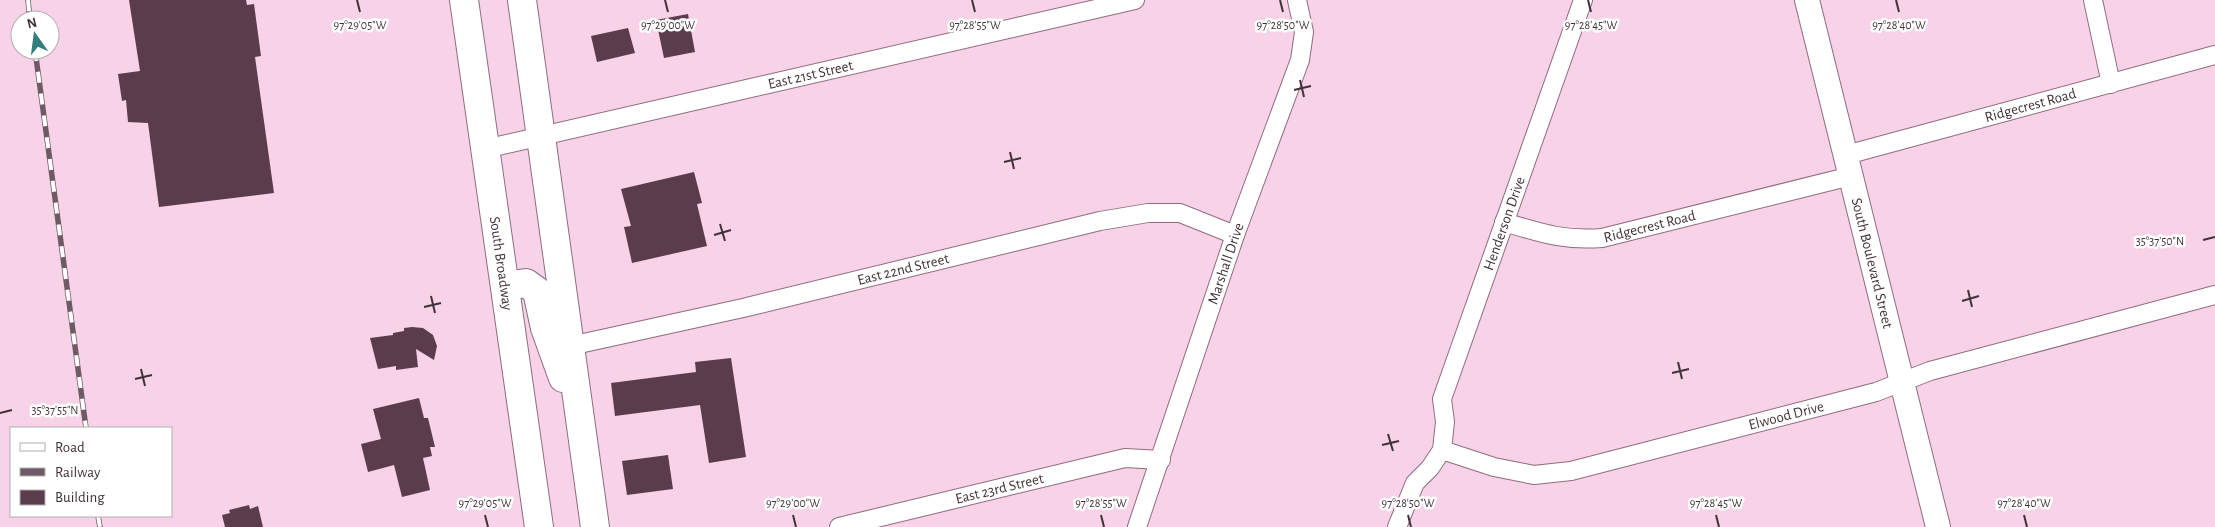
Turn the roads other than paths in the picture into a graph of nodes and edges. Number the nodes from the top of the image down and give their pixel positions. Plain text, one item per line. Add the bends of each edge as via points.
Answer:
1 (464, 0) edge
2 (522, 0) edge
3 (1135, 0) edge
4 (1297, 0) edge
5 (1582, 0) edge
6 (1807, 0) edge
7 (2093, 0) edge
8 (2215, 56) edge
9 (2111, 84) junction
10 (541, 137) junction
11 (485, 148) junction
12 (1849, 166) junction
13 (1504, 222) junction
14 (1235, 235) junction
15 (505, 286) junction
16 (2215, 295) edge
17 (570, 346) junction
18 (1903, 382) junction
19 (582, 435) junction
20 (1442, 450) junction
21 (530, 459) junction
22 (1162, 460) junction
23 (539, 527) edge
24 (556, 527) edge
25 (595, 527) edge
26 (839, 527) edge
27 (1137, 527) edge
28 (1397, 527) edge
29 (1938, 527) edge

1 - 11 main road, South Broadway
2 - 10 main road
3 - 10 street, East 21st Street
4 - 14 street, Marshall Drive via 1304,32 1300,60
5 - 13 street, Henderson Drive
6 - 12 main road, South Boulevard Street
7 - 9 street
8 - 9 street, Ridgecrest Road
9 - 12 street, Ridgecrest Road
10 - 11 street, East 21st Street
10 - 17 main road
11 - 15 main road, South Broadway
12 - 13 street, Ridgecrest Road via 1602,238 1557,238
12 - 18 main road, South Boulevard Street
13 - 20 street, Henderson Drive via 1442,399 1445,422
14 - 17 street, East 22nd Street via 1180,213 1148,213 1100,221 744,308
14 - 22 street, Marshall Drive
15 - 19 main road via 526,283 537,291 545,328
15 - 21 main road, South Broadway
16 - 18 street, Elwood Drive via 1930,371
17 - 19 main road
18 - 20 street, Elwood Drive via 1876,392 1571,471 1534,475 1494,467
18 - 29 main road, South Boulevard Street
19 - 25 main road
20 - 28 street via 1415,483
21 - 23 main road, South Broadway
21 - 24 main road
22 - 26 street, East 23rd Street via 1125,458
22 - 27 street, Marshall Drive

